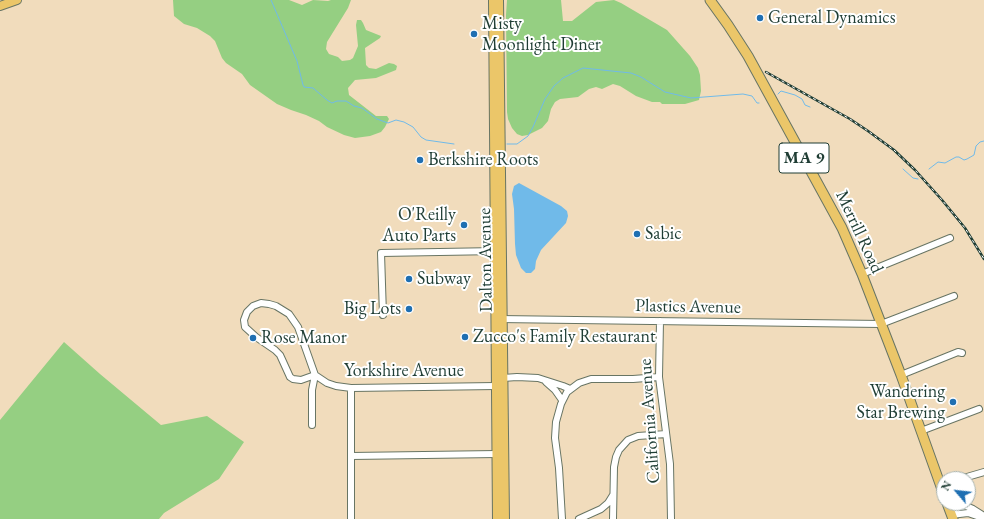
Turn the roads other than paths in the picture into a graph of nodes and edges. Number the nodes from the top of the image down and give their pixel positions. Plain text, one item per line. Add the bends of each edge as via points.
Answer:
1 (18, 0) edge
2 (492, 0) edge
3 (499, 0) edge
4 (710, 0) edge
5 (0, 6) edge
6 (950, 238) dead end
7 (498, 251) junction
8 (862, 274) junction
9 (954, 296) dead end
10 (383, 315) dead end
11 (499, 319) junction
12 (660, 321) junction
13 (881, 324) junction
14 (962, 353) dead end
15 (315, 375) junction
16 (901, 376) junction
17 (660, 377) junction
18 (503, 378) junction
19 (541, 379) junction
20 (496, 386) junction
21 (351, 388) junction
22 (570, 389) junction
23 (562, 400) junction
24 (979, 409) dead end
25 (312, 425) dead end
26 (922, 431) junction
27 (666, 434) junction
28 (497, 454) junction
29 (351, 456) junction
30 (937, 471) edge
31 (614, 493) junction
32 (952, 518) edge
33 (984, 518) edge
34 (351, 519) edge
35 (497, 519) edge
36 (505, 519) edge
37 (562, 519) edge
38 (580, 519) edge
39 (593, 519) edge
40 (614, 519) edge
41 (671, 519) edge

1 - 5 main road
2 - 7 main road, Dalton Avenue
3 - 7 main road, Dalton Avenue
4 - 8 highway, Merrill Road / MA 9 via 735,35 763,83 835,213
6 - 8 street
7 - 10 street via 381,253
7 - 11 main road, Dalton Avenue
8 - 13 highway, Merrill Road / MA 9
9 - 13 street
11 - 12 street, Plastics Avenue
11 - 18 main road, Dalton Avenue
11 - 20 main road, Dalton Avenue
12 - 13 street, Plastics Avenue
12 - 17 street, California Avenue
13 - 16 highway, Merrill Road / MA 9
14 - 16 street via 958,352
15 - 15 street via 298,326 288,314 276,306 261,303 246,312 245,327 280,355 290,377 301,380
15 - 21 street, Yorkshire Avenue via 328,383
15 - 25 street via 312,390
16 - 26 highway, Merrill Road / MA 9
17 - 22 street via 591,379
17 - 27 street, California Avenue
18 - 19 street
18 - 36 main road, Dalton Avenue
19 - 22 street
19 - 23 street via 555,390
20 - 21 street, Yorkshire Avenue
20 - 28 main road, Dalton Avenue
21 - 29 street
22 - 23 street
23 - 37 street via 557,413 555,438
24 - 26 street
26 - 30 highway, Merrill Road / MA 9
27 - 31 street via 638,436 623,445 616,457
27 - 41 street, California Avenue via 670,464
28 - 29 street
28 - 35 main road, Dalton Avenue
29 - 34 street
31 - 38 street via 601,509
31 - 40 street
32 - 33 street via 968,513
38 - 39 street

